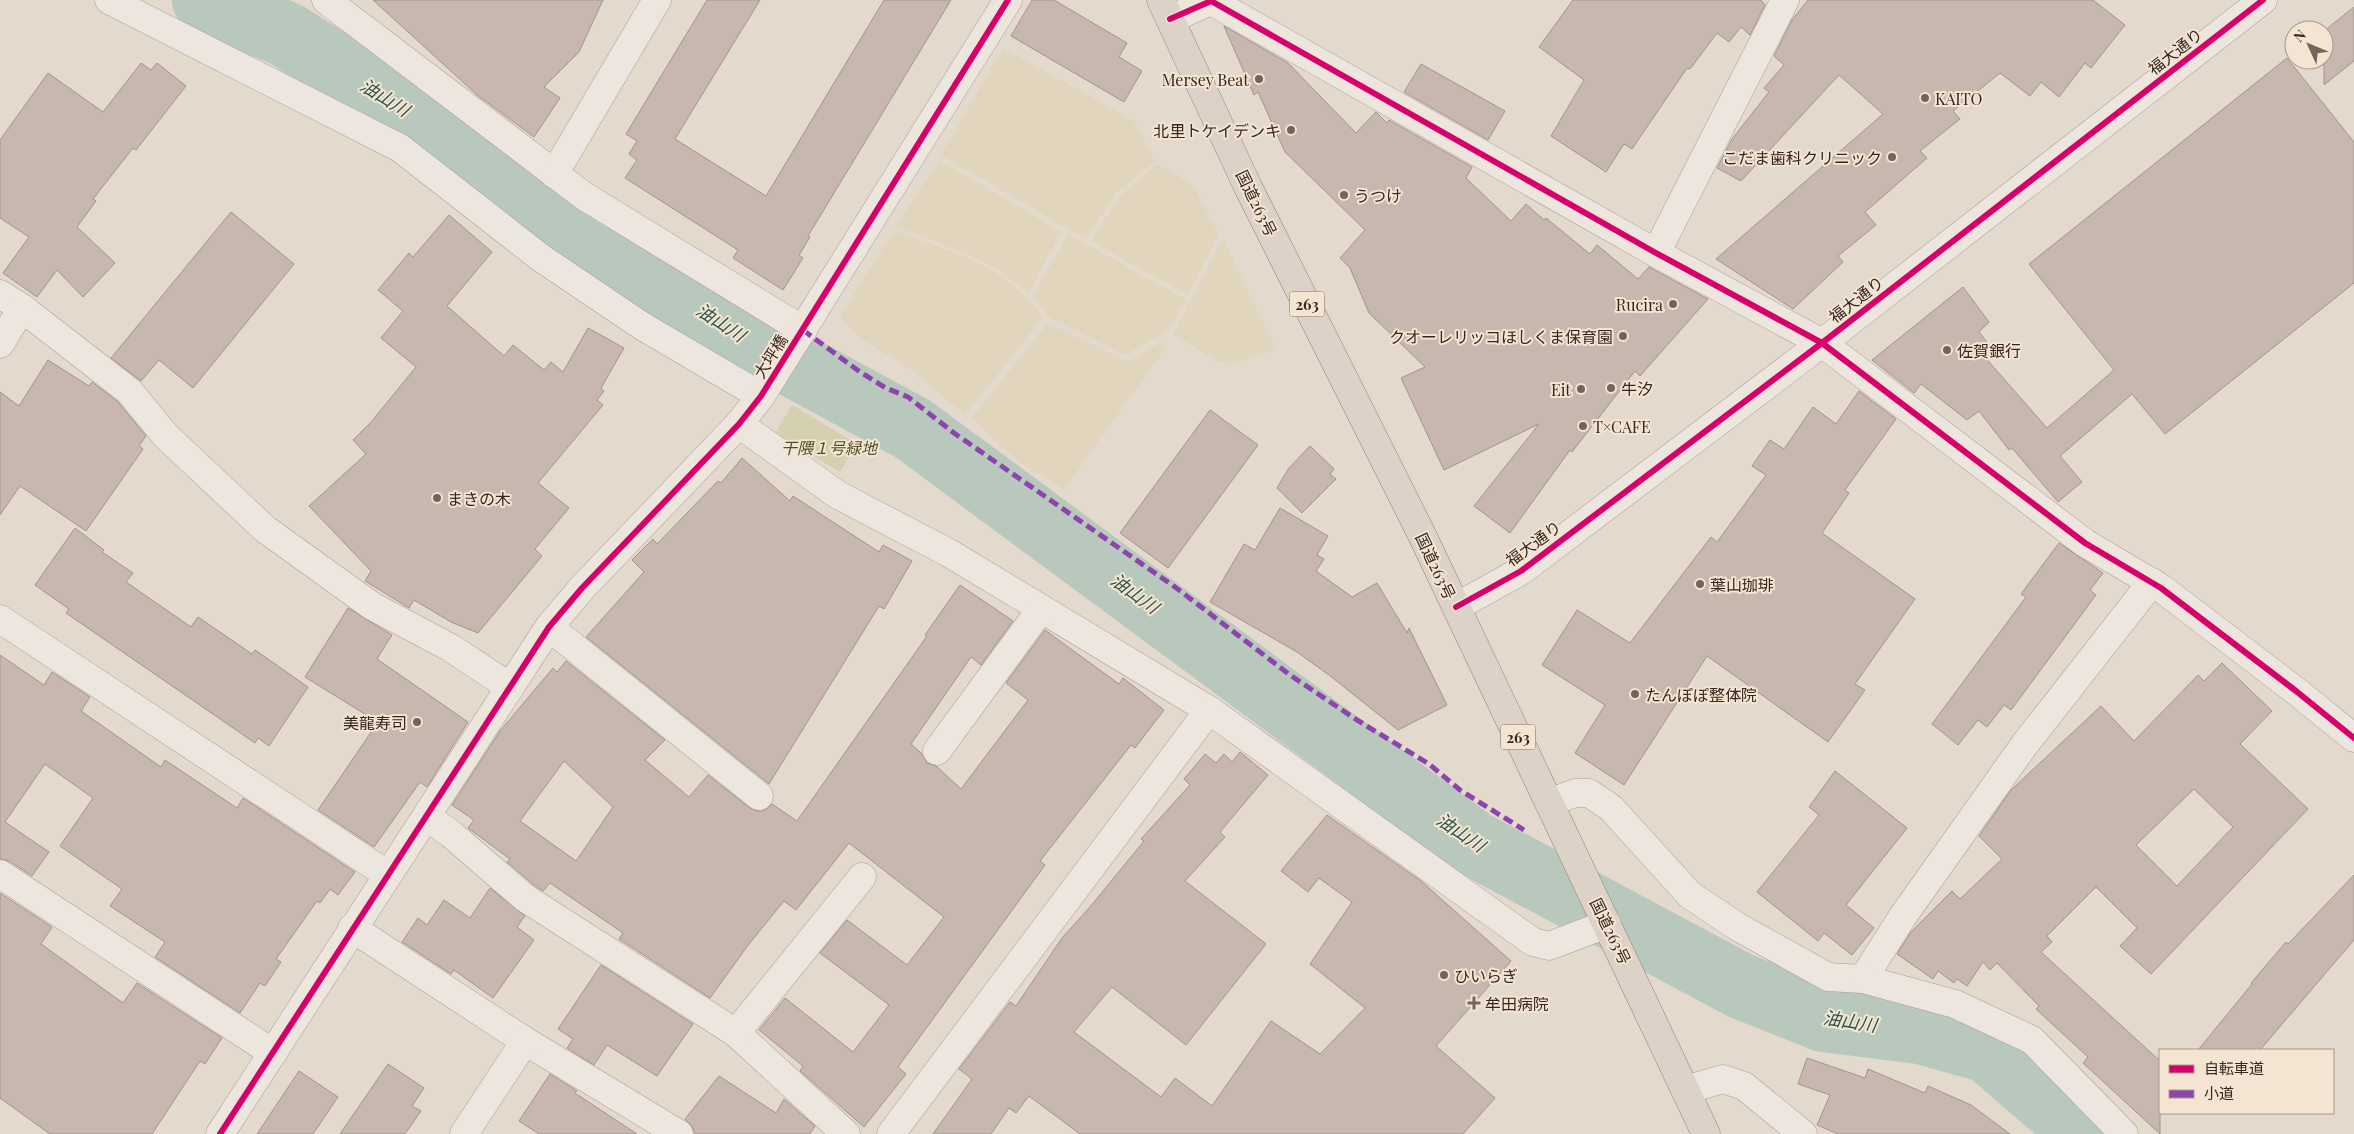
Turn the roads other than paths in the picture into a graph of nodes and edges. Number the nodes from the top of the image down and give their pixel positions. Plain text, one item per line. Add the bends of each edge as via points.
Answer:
1 (109, 0) edge
2 (326, 0) edge
3 (657, 0) edge
4 (1008, 0) edge
5 (1785, 0) edge
6 (2263, 0) edge
7 (1165, 10) edge
8 (554, 174) junction
9 (1656, 253) junction
10 (11, 301) edge
11 (803, 330) junction
12 (1822, 343) junction
13 (0, 344) edge
14 (761, 396) junction
15 (739, 424) junction
16 (2152, 582) junction
17 (1456, 607) junction
18 (1040, 609) junction
19 (0, 619) edge
20 (549, 627) junction
21 (510, 687) junction
22 (1209, 710) junction
23 (2354, 738) edge
24 (938, 750) dead end
25 (759, 796) dead end
26 (1549, 803) junction
27 (427, 817) junction
28 (0, 874) edge
29 (388, 875) junction
30 (862, 877) dead end
31 (1607, 924) junction
32 (352, 928) junction
33 (1863, 979) junction
34 (736, 1033) junction
35 (525, 1041) junction
36 (273, 1053) junction
37 (1685, 1090) junction
38 (220, 1134) edge
39 (464, 1134) edge
40 (679, 1134) edge
41 (846, 1134) edge
42 (891, 1134) edge
43 (1706, 1134) edge
44 (1803, 1134) edge
45 (2124, 1134) edge

1 - 14 street via 400,148 541,258 642,326
2 - 8 street
3 - 8 street
4 - 11 street, 大坪橋
5 - 9 street
6 - 12 street, 福大通り
7 - 9 street via 1212,1
7 - 17 highway, 国道263号 / 263
8 - 11 street via 584,196
9 - 12 street
10 - 13 street
10 - 21 street via 130,391 166,436 265,529 372,606 451,648
11 - 14 street, 大坪橋
12 - 16 street via 2085,543
12 - 17 street, 福大通り via 1521,571
14 - 15 street, 大坪橋
15 - 18 street via 838,495 949,553
15 - 20 street, 大坪橋 via 582,588
16 - 23 street via 2296,690
16 - 33 street via 2025,744 1903,916
17 - 26 highway, 国道263号 / 263
18 - 22 street
18 - 24 street
19 - 29 street
20 - 21 street, 大坪橋
20 - 25 street
21 - 27 street, 大坪橋
22 - 31 street via 1533,942 1549,946
22 - 42 street
26 - 31 highway, 国道263号 / 263
26 - 33 street via 1575,793 1589,793 1611,808 1690,895 1730,922 1828,977
27 - 29 street, 大坪橋
27 - 34 street via 525,898
28 - 36 street
29 - 32 street, 大坪橋
30 - 34 street
31 - 37 highway, 国道263号 / 263
32 - 35 street
32 - 36 street, 大坪橋
33 - 45 street via 1955,1004 2032,1040
34 - 41 street
35 - 39 street
35 - 40 street
36 - 38 street, 大坪橋
37 - 43 highway, 国道263号 / 263
37 - 44 street via 1722,1078 1744,1086

